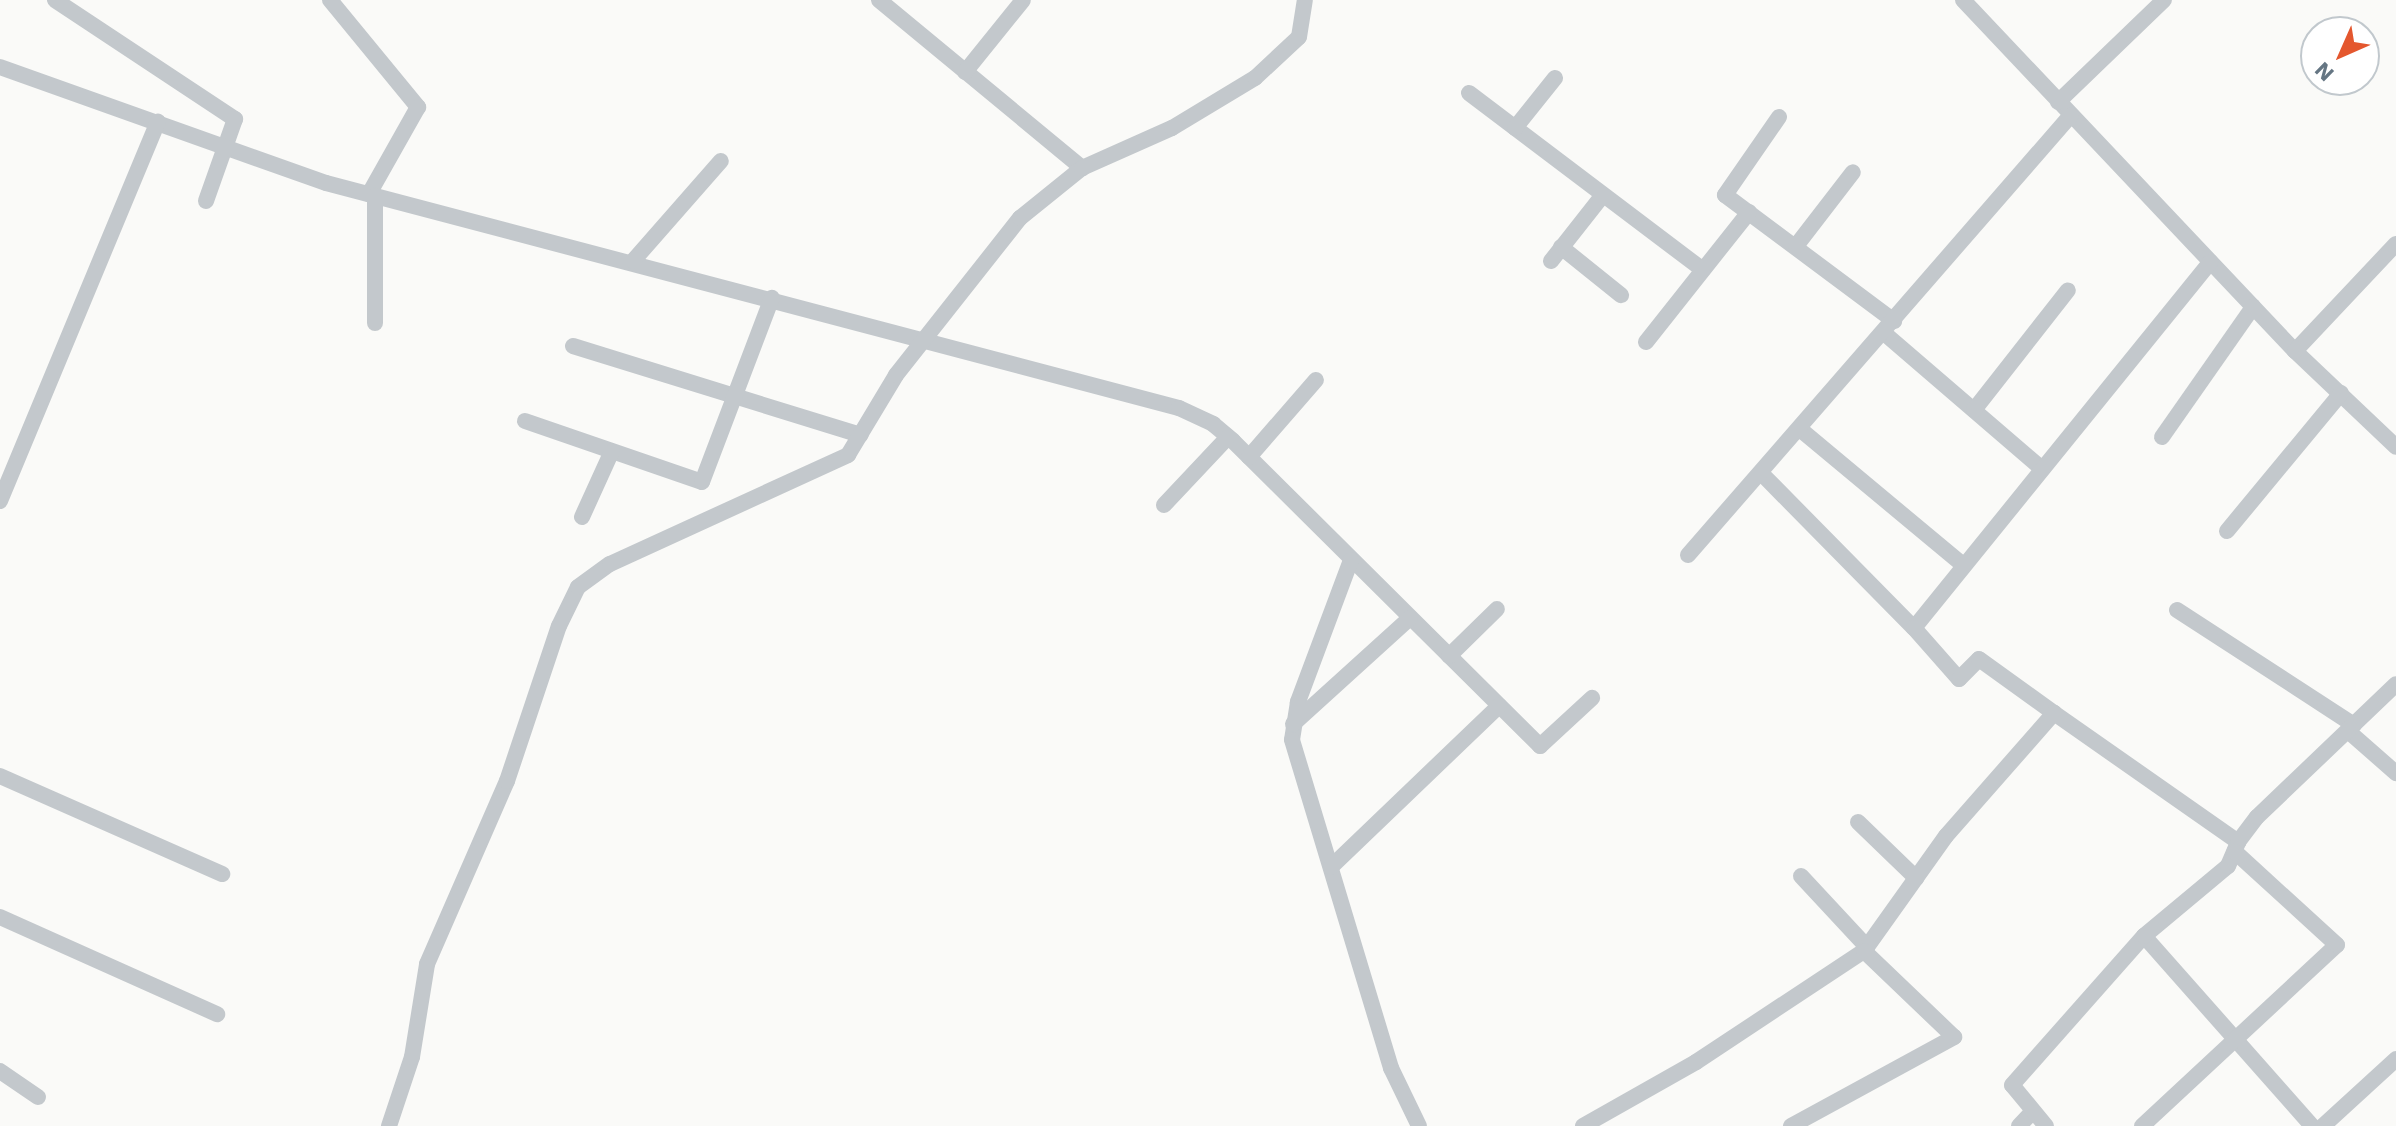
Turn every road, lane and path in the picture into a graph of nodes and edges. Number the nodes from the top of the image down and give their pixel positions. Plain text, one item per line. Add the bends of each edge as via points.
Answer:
1 (55, 0) edge
2 (330, 0) edge
3 (879, 0) edge
4 (1023, 0) edge
5 (1305, 0) edge
6 (2164, 0) edge
7 (1973, 3) edge
8 (1, 70) edge
9 (965, 72) junction
10 (1555, 78) dead end
11 (1469, 93) dead end
12 (2058, 102) junction
13 (2071, 115) junction
14 (1779, 117) dead end
15 (158, 122) junction
16 (1515, 128) junction
17 (226, 146) junction
18 (721, 161) dead end
19 (1082, 168) junction
20 (1853, 172) dead end
21 (372, 195) junction
22 (1603, 195) junction
23 (206, 201) dead end
24 (1749, 212) junction
25 (2396, 244) edge
26 (1796, 246) junction
27 (633, 261) junction
28 (2210, 262) junction
29 (1703, 270) junction
30 (2068, 290) dead end
31 (1621, 295) dead end
32 (772, 298) junction
33 (2253, 307) junction
34 (375, 323) dead end
35 (1889, 327) junction
36 (928, 340) junction
37 (1646, 342) dead end
38 (573, 346) dead end
39 (2295, 351) junction
40 (1316, 380) dead end
41 (2341, 393) junction
42 (735, 396) junction
43 (1974, 410) junction
44 (525, 421) dead end
45 (1801, 430) junction
46 (861, 435) junction
47 (1228, 437) junction
48 (2162, 437) dead end
49 (2396, 447) edge
50 (612, 451) junction
51 (1249, 457) junction
52 (2042, 469) junction
53 (1762, 474) junction
54 (0, 501) edge
55 (1164, 505) dead end
56 (582, 517) dead end
57 (2227, 531) dead end
58 (1688, 555) dead end
59 (1351, 560) junction
60 (1964, 566) junction
61 (1497, 609) dead end
62 (2177, 610) dead end
63 (1410, 618) junction
64 (1914, 628) junction
65 (1449, 656) junction
66 (2396, 684) edge
67 (1592, 698) dead end
68 (1499, 706) junction
69 (2054, 713) junction
70 (1292, 725) junction
71 (2351, 728) junction
72 (2396, 773) edge
73 (0, 776) edge
74 (1858, 822) dead end
75 (2236, 846) junction
76 (1331, 867) junction
77 (222, 874) dead end
78 (1801, 876) dead end
79 (1916, 878) junction
80 (0, 917) edge
81 (2144, 936) junction
82 (1865, 949) junction
83 (217, 1014) dead end
84 (2237, 1043) junction
85 (2396, 1059) edge
86 (0, 1071) edge
87 (38, 1097) dead end
88 (2032, 1112) junction
89 (2311, 1125) edge
90 (389, 1126) edge
91 (1419, 1126) edge
92 (1583, 1126) edge
93 (1791, 1126) edge
94 (2019, 1126) edge
95 (2046, 1126) edge
96 (2142, 1126) edge

1 - 17 street via 235,119
2 - 21 street via 418,107
3 - 9 street
4 - 9 street
5 - 19 street via 1299,37 1255,78 1172,128
6 - 12 street
7 - 12 street
8 - 15 street
9 - 19 street
10 - 16 street
11 - 16 street
12 - 13 street
13 - 28 street
13 - 35 street
14 - 24 street via 1725,195
15 - 17 street
15 - 54 street
16 - 22 street
17 - 21 street
17 - 23 street
18 - 27 street
19 - 36 street via 1020,218
20 - 26 street
21 - 27 street
21 - 34 street
22 - 29 street
22 - 31 street via 1556,254
24 - 26 street
24 - 29 street
25 - 39 street
26 - 35 street
27 - 32 street
28 - 33 street
28 - 52 street
29 - 37 street
30 - 43 street
32 - 36 street
32 - 42 street
33 - 39 street
33 - 48 street
35 - 43 street
35 - 45 street
36 - 46 street via 896,375
36 - 47 street via 1179,408
38 - 42 street
39 - 41 street
40 - 51 street
41 - 49 street
41 - 57 street
42 - 46 street
42 - 50 street via 702,482
43 - 52 street
44 - 50 street
45 - 53 street
45 - 60 street
46 - 90 street via 854,450 837,463 610,564 578,587 559,626 507,781 427,964 412,1057
47 - 51 street
47 - 55 street
50 - 56 street
51 - 59 street
52 - 60 street
53 - 58 street
53 - 64 street
59 - 63 street
59 - 70 street
60 - 64 street
61 - 65 street
62 - 71 street
63 - 65 street
63 - 70 street
64 - 69 street via 1959,679 1979,659
65 - 68 street
66 - 71 street
67 - 68 street via 1540,746
68 - 76 street
69 - 75 street
69 - 79 street
70 - 76 street
71 - 72 street
71 - 75 street
73 - 77 street
74 - 79 street
75 - 81 street via 2228,866
75 - 84 street via 2337,945
76 - 91 street via 1391,1068
78 - 82 street
79 - 82 street
80 - 83 street
81 - 84 street
81 - 88 street via 2012,1085
82 - 92 street via 1696,1062
82 - 93 street via 1954,1037
84 - 89 street
84 - 96 street
85 - 89 street
86 - 87 street
88 - 94 street
88 - 95 street

